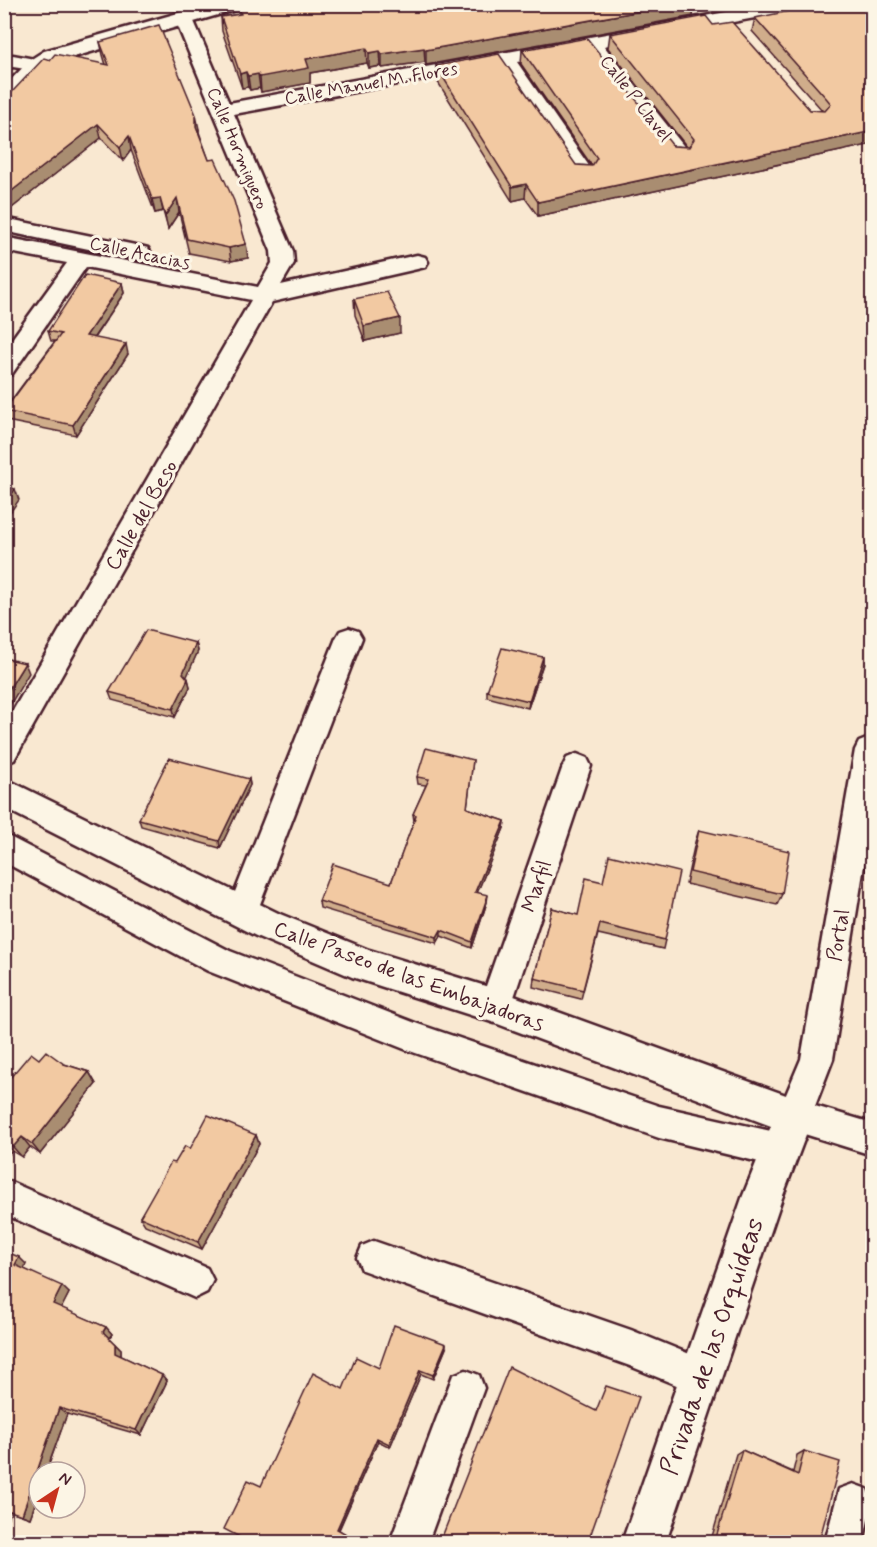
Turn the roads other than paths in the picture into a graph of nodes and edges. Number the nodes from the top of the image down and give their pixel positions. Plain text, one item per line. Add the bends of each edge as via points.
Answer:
1 (168, 4) edge
2 (235, 4) edge
3 (803, 4) edge
4 (737, 12) edge
5 (184, 19) junction
6 (741, 35) edge
7 (592, 43) junction
8 (505, 58) junction
9 (7, 64) edge
10 (38, 65) junction
11 (4, 101) edge
12 (222, 110) junction
13 (680, 154) edge
14 (584, 173) edge
15 (4, 224) edge
16 (4, 244) edge
17 (80, 260) junction
18 (417, 262) dead end
19 (271, 287) junction
20 (4, 368) edge
21 (348, 638) dead end
22 (869, 750) dead end
23 (4, 752) edge
24 (577, 766) dead end
25 (4, 792) edge
26 (4, 847) edge
27 (242, 912) junction
28 (495, 1006) junction
29 (787, 1133) junction
30 (873, 1139) edge
31 (4, 1196) edge
32 (374, 1258) dead end
33 (195, 1280) dead end
34 (701, 1377) junction
35 (466, 1388) dead end
36 (853, 1503) dead end
37 (409, 1542) edge
38 (644, 1542) edge
39 (844, 1542) edge

1 - 9 street via 52,38
2 - 5 street
3 - 4 street, Calle Manuel M. Flores
4 - 6 street
4 - 7 street, Calle Manuel M. Flores
5 - 10 street via 74,48
5 - 12 street, Calle Hormiguero
7 - 8 street, Calle Manuel M. Flores
7 - 13 street, Calle P Clavel
8 - 12 street, Calle Manuel M. Flores
8 - 14 street
9 - 10 street
10 - 11 street
12 - 19 street, Calle Hormiguero via 283,254 283,263
15 - 19 street, Calle Acacias via 229,272
16 - 17 street, Calle Acacias
17 - 19 street, Calle Acacias
17 - 20 street
18 - 19 street via 303,290
19 - 23 street, Calle del Beso
21 - 27 street
22 - 29 street, Portal via 817,1059
24 - 28 street, Marfil
25 - 27 street, Calle Paseo de las Embajadoras
26 - 29 street via 219,961 418,1040 659,1122
27 - 28 street, Calle Paseo de las Embajadoras via 365,965
28 - 29 street, Calle Paseo de las Embajadoras
29 - 30 street, Calle Paseo de las Embajadoras
29 - 34 street, Privada de las Orquídeas
31 - 33 street
32 - 34 street via 631,1348
34 - 38 street, Privada de las Orquídeas
35 - 37 street
36 - 39 street

